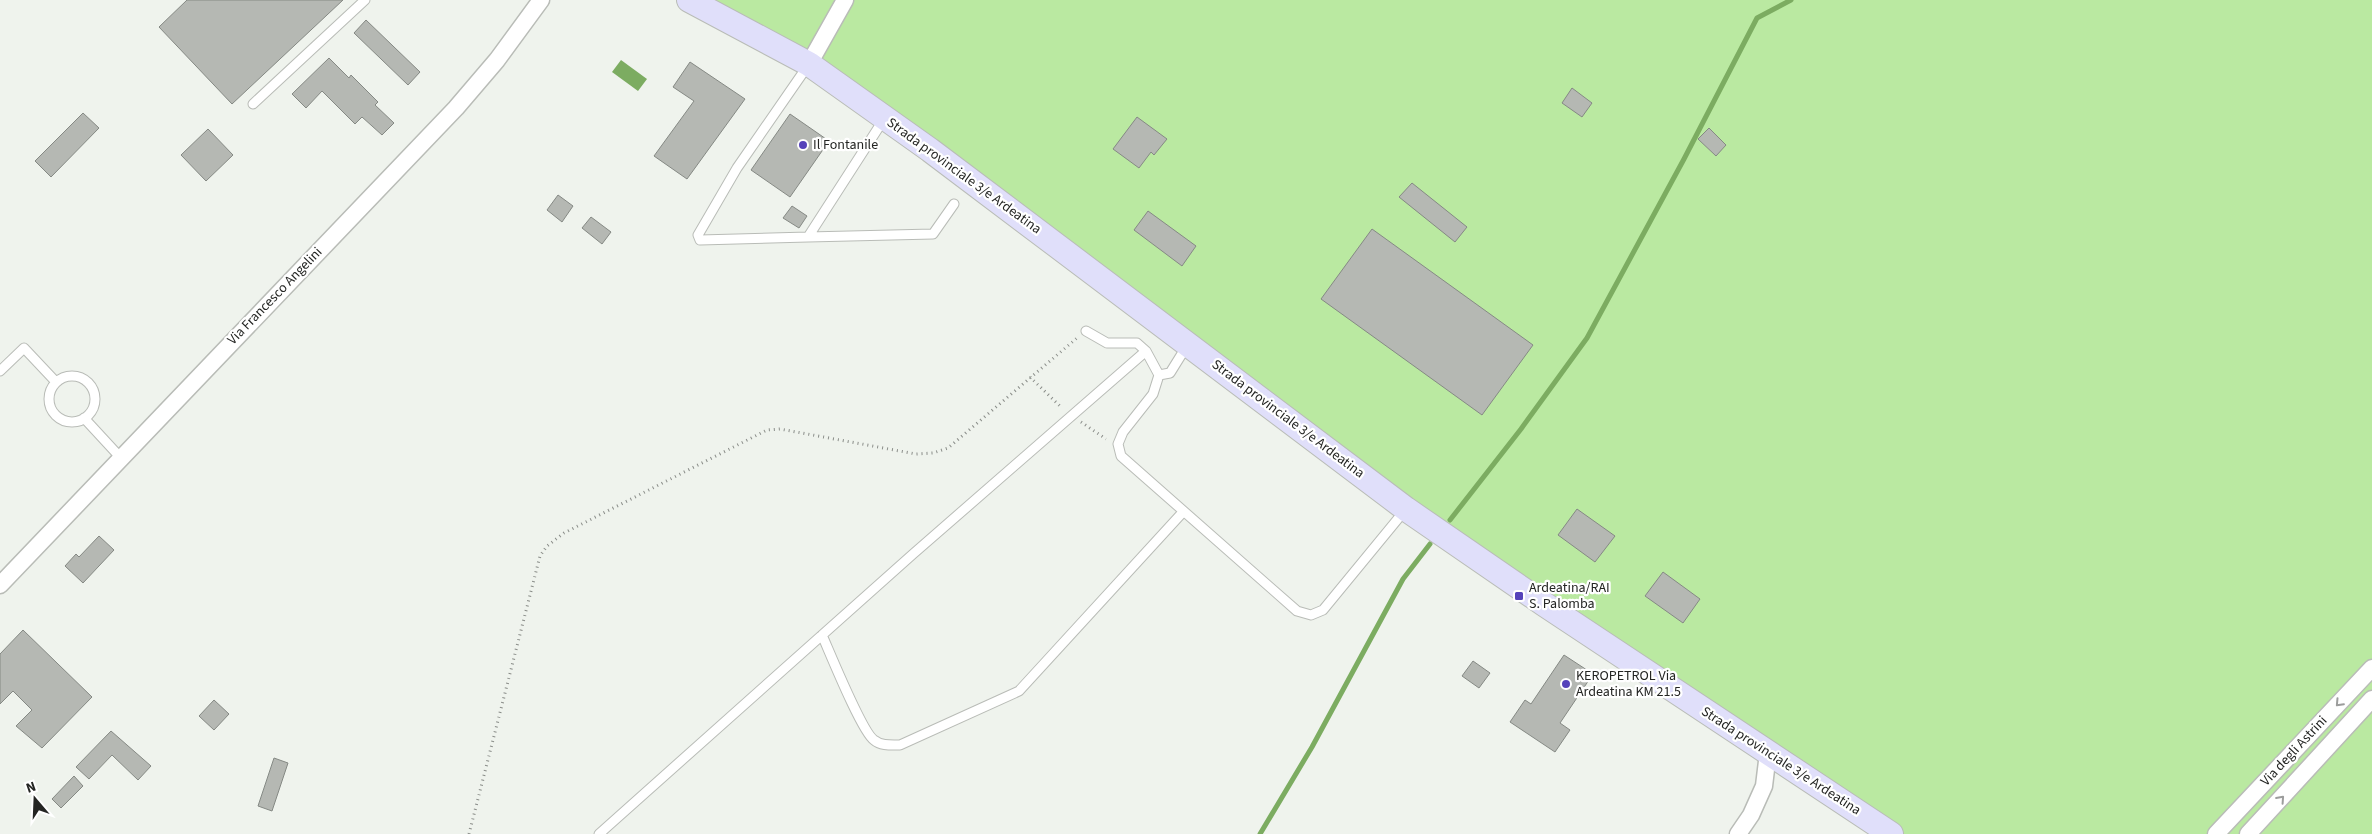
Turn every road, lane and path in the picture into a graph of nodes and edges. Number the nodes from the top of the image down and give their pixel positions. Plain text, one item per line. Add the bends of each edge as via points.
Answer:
1 (365, 0) edge
2 (541, 0) edge
3 (689, 0) edge
4 (845, 0) edge
5 (809, 64) junction
6 (253, 104) dead end
7 (884, 118) junction
8 (954, 204) dead end
9 (808, 237) junction
10 (1086, 331) joint
11 (1189, 344) junction
12 (1146, 351) junction
13 (0, 371) edge
14 (1160, 375) junction
15 (56, 382) junction
16 (84, 418) junction
17 (120, 457) junction
18 (1406, 509) junction
19 (1183, 512) junction
20 (0, 584) edge
21 (822, 635) junction
22 (2372, 668) edge
23 (2372, 699) edge
24 (1768, 753) junction
25 (469, 834) edge
26 (598, 834) edge
27 (1738, 834) edge
28 (1891, 834) edge
29 (2216, 834) edge
30 (2248, 834) edge

1 - 6 lane
2 - 17 street, Via Francesco Angelini via 497,60 456,108
3 - 5 main road, Strada provinciale 3/e Ardeatina
4 - 5 street
5 - 7 main road, Strada provinciale 3/e Ardeatina
5 - 9 lane via 737,168 698,234 700,240
7 - 9 lane
7 - 11 main road, Strada provinciale 3/e Ardeatina
8 - 9 lane via 933,234
10 - 12 lane via 1107,343 1137,344
10 - 25 path via 948,448 916,454 780,429 767,430 564,533 546,546 540,556
11 - 14 lane via 1170,373
11 - 18 main road, Strada provinciale 3/e Ardeatina
12 - 14 lane
12 - 21 lane
13 - 15 lane via 24,348
14 - 19 lane via 1153,394 1123,432 1118,444 1130,465
15 - 16 lane via 49,396 51,410 62,420 70,422
15 - 16 lane via 70,376 90,384 94,406
16 - 17 lane
17 - 20 street, Via Francesco Angelini
18 - 19 lane via 1323,610 1311,616 1297,611
18 - 24 main road, Strada provinciale 3/e Ardeatina
19 - 21 lane via 1019,690 900,745 884,745 872,740
21 - 26 lane
22 -> 29 street, Via degli Astrini
30 -> 23 street, Via degli Astrini
24 - 27 street via 1764,786
24 - 28 main road, Strada provinciale 3/e Ardeatina

